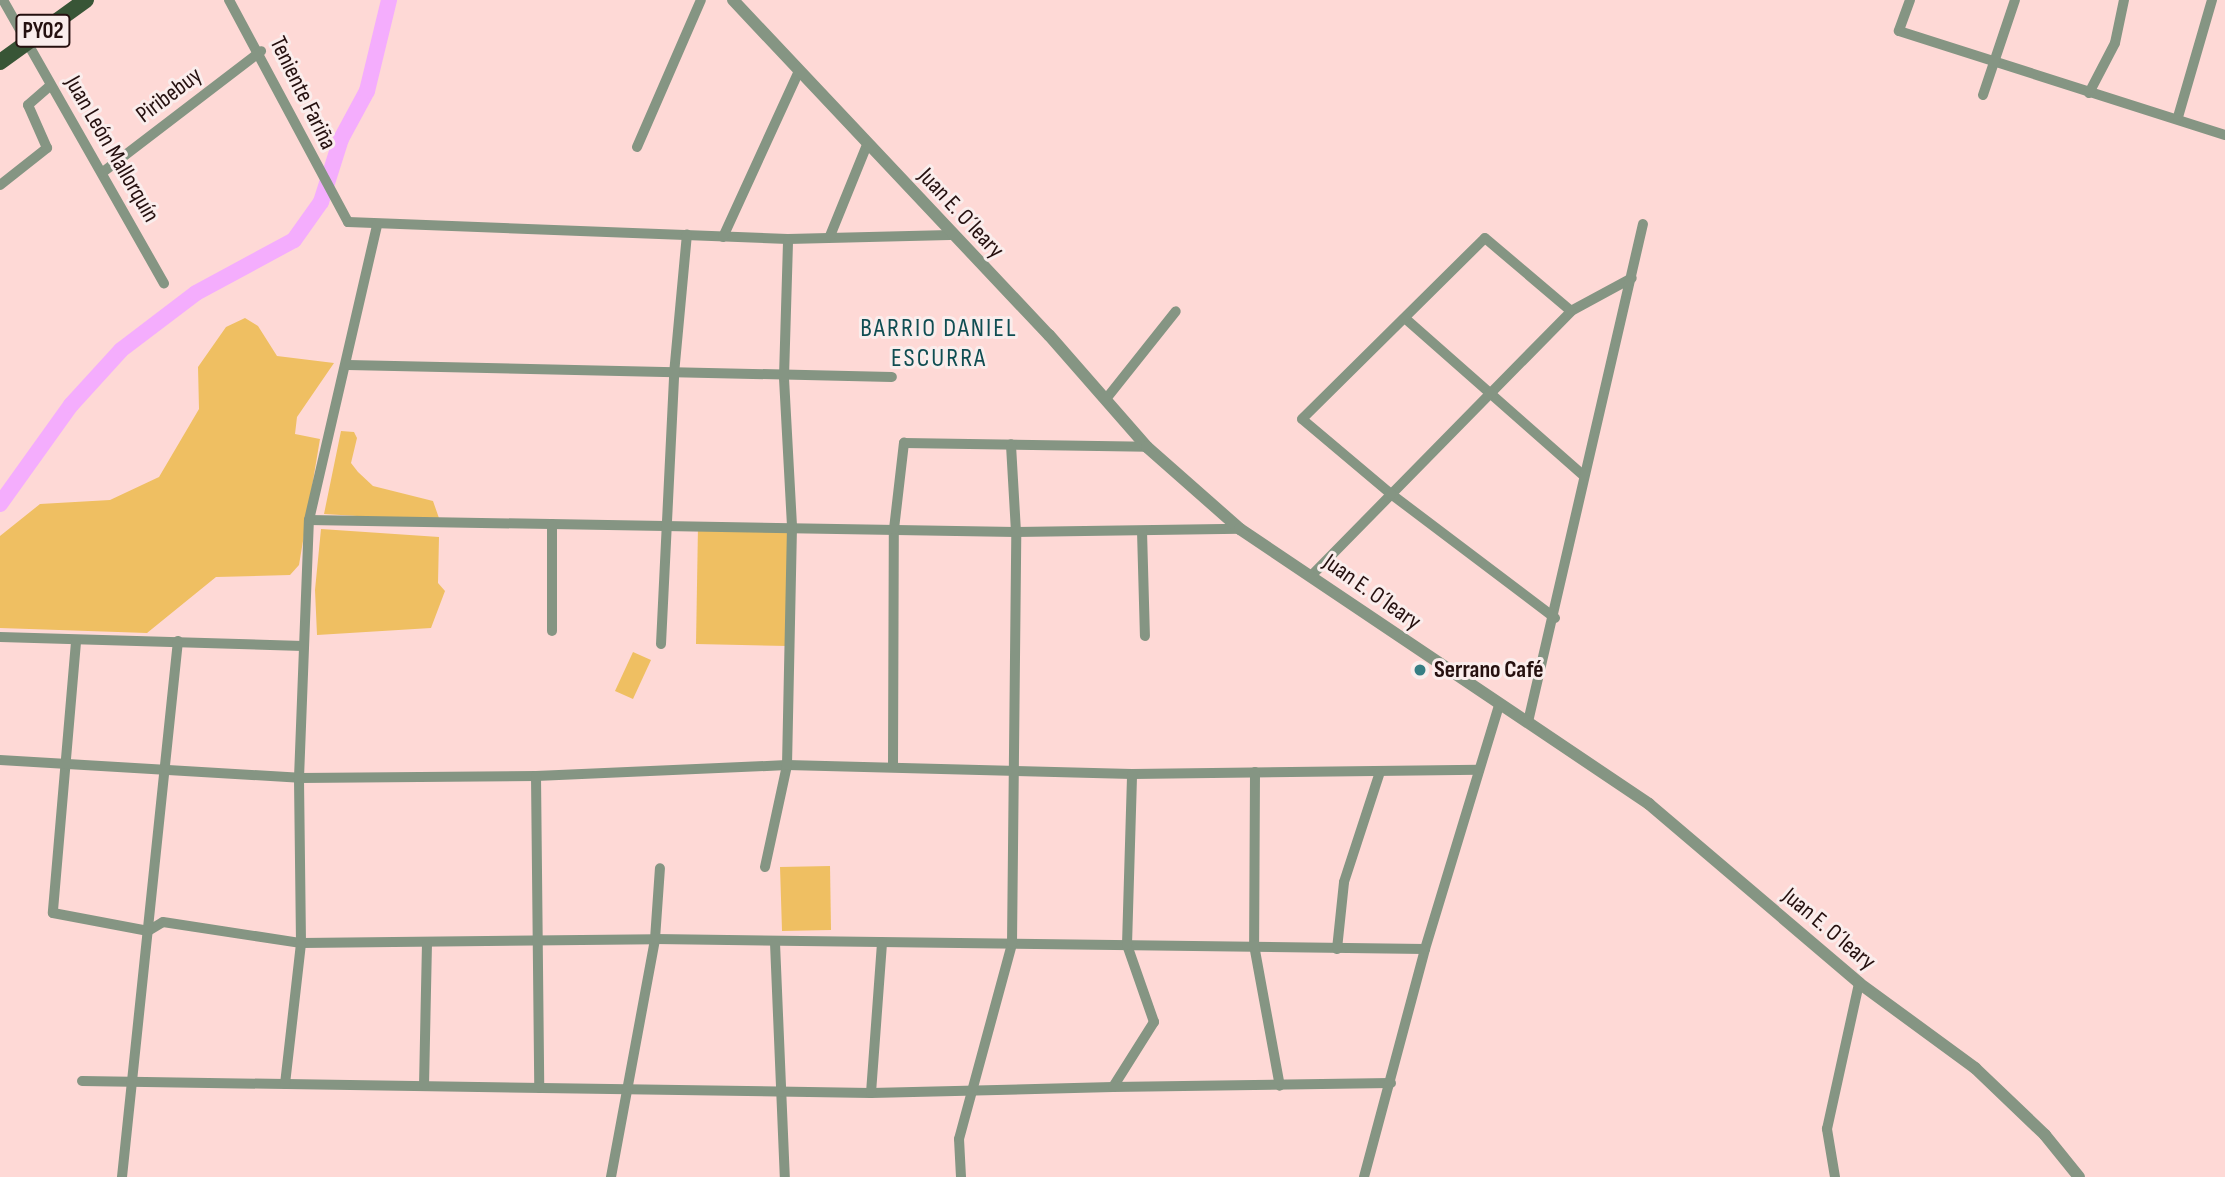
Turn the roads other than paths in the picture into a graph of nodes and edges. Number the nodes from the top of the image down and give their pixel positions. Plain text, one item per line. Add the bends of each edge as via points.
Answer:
1 (3, 0) edge
2 (86, 0) edge
3 (229, 0) edge
4 (701, 0) edge
5 (733, 0) edge
6 (1910, 0) edge
7 (2015, 0) edge
8 (2124, 0) edge
9 (2212, 0) edge
10 (26, 43) junction
11 (261, 51) junction
12 (0, 62) edge
13 (1993, 64) junction
14 (799, 71) junction
15 (51, 85) junction
16 (2089, 93) junction
17 (1983, 94) dead end
18 (2178, 117) junction
19 (2225, 135) edge
20 (867, 145) junction
21 (637, 147) dead end
22 (103, 172) junction
23 (0, 184) edge
24 (1643, 224) dead end
25 (377, 225) junction
26 (687, 235) junction
27 (950, 235) junction
28 (830, 236) junction
29 (723, 237) junction
30 (788, 239) junction
31 (1632, 278) junction
32 (164, 283) dead end
33 (1176, 311) dead end
34 (1571, 311) junction
35 (1408, 320) junction
36 (348, 365) junction
37 (674, 374) junction
38 (784, 377) junction
39 (892, 377) dead end
40 (1485, 394) junction
41 (1106, 399) junction
42 (1011, 444) junction
43 (1147, 447) junction
44 (1584, 476) junction
45 (1391, 494) junction
46 (309, 520) junction
47 (669, 522) junction
48 (552, 524) junction
49 (792, 526) junction
50 (894, 529) junction
51 (1240, 529) junction
52 (1142, 531) junction
53 (1016, 532) junction
54 (1311, 576) junction
55 (1555, 618) junction
56 (552, 631) dead end
57 (1144, 636) dead end
58 (0, 637) edge
59 (178, 641) junction
60 (76, 642) junction
61 (661, 644) dead end
62 (303, 646) junction
63 (1499, 706) junction
64 (1528, 722) junction
65 (0, 760) edge
66 (63, 764) junction
67 (788, 765) junction
68 (894, 766) junction
69 (1479, 770) junction
70 (161, 771) junction
71 (1010, 772) junction
72 (1255, 772) junction
73 (1380, 772) junction
74 (1132, 774) junction
75 (536, 776) junction
76 (299, 778) junction
77 (765, 867) dead end
78 (660, 868) dead end
79 (148, 931) junction
80 (655, 939) junction
81 (538, 942) junction
82 (882, 942) junction
83 (301, 943) junction
84 (775, 943) junction
85 (427, 944) junction
86 (1012, 944) junction
87 (1127, 944) junction
88 (1254, 945) junction
89 (1338, 948) junction
90 (1425, 949) junction
91 (1859, 983) junction
92 (82, 1081) dead end
93 (129, 1082) junction
94 (1391, 1083) junction
95 (285, 1084) junction
96 (424, 1086) junction
97 (1280, 1086) junction
98 (1113, 1087) junction
99 (538, 1088) junction
100 (627, 1089) junction
101 (784, 1091) junction
102 (971, 1091) junction
103 (871, 1093) junction
104 (122, 1177) edge
105 (611, 1177) edge
106 (785, 1177) edge
107 (961, 1177) edge
108 (1364, 1177) edge
109 (1835, 1177) edge
110 (2079, 1177) edge

1 - 10 street, Juan León Mallorquín
2 - 10 main road, PY02
3 - 11 street, Teniente Fariña
4 - 21 street
5 - 14 street, Juan E. O´leary
6 - 13 street via 1899,31
7 - 13 street
8 - 16 street via 2115,43
9 - 18 street
10 - 12 main road, PY02
10 - 15 street, Juan León Mallorquín
11 - 22 street, Piribebuy
11 - 25 street, Teniente Fariña via 348,222
13 - 16 street
13 - 17 street
14 - 20 street, Juan E. O´leary
14 - 29 street
15 - 22 street, Juan León Mallorquín
15 - 23 street via 29,105 47,148
16 - 18 street
18 - 19 street
20 - 27 street, Juan E. O´leary
20 - 28 street
22 - 32 street, Juan León Mallorquín
24 - 31 street
25 - 26 street
25 - 36 street
26 - 29 street
26 - 37 street
27 - 28 street
27 - 41 street, Juan E. O´leary
28 - 30 street
29 - 30 street
30 - 38 street
31 - 34 street
31 - 44 street
33 - 41 street
34 - 35 street via 1485,238
34 - 40 street
35 - 40 street
35 - 45 street via 1302,419
36 - 37 street
36 - 46 street
37 - 38 street
37 - 47 street
38 - 39 street
38 - 49 street
40 - 44 street
40 - 45 street
41 - 43 street, Juan E. O´leary
42 - 43 street
42 - 50 street via 904,443
42 - 53 street
43 - 51 street, Juan E. O´leary
44 - 55 street
45 - 54 street
45 - 55 street
46 - 48 street
46 - 62 street
47 - 48 street
47 - 49 street
47 - 61 street
48 - 56 street
49 - 50 street
49 - 67 street
50 - 53 street
50 - 68 street
51 - 52 street
51 - 54 street, Juan E. O´leary
52 - 53 street
52 - 57 street
53 - 71 street
54 - 63 street, Juan E. O´leary
55 - 64 street
58 - 60 street
59 - 60 street
59 - 62 street
59 - 70 street
60 - 66 street
62 - 76 street
63 - 64 street, Juan E. O´leary
63 - 69 street
64 - 91 street, Juan E. O´leary via 1649,804
65 - 66 street
66 - 70 street
66 - 79 street via 53,913
67 - 68 street
67 - 75 street
67 - 77 street
68 - 71 street
69 - 73 street
69 - 90 street
70 - 76 street
70 - 79 street
71 - 74 street
71 - 86 street
72 - 73 street
72 - 74 street
72 - 88 street
73 - 89 street via 1344,882
74 - 87 street
75 - 76 street
75 - 81 street
76 - 83 street
78 - 80 street
79 - 83 street via 172,923
79 - 93 street
80 - 81 street
80 - 84 street
80 - 100 street
81 - 85 street
81 - 99 street
82 - 84 street
82 - 86 street
82 - 103 street
83 - 85 street
83 - 95 street
84 - 101 street
85 - 96 street
86 - 87 street
86 - 102 street
87 - 88 street
87 - 98 street via 1154,1022
88 - 89 street
88 - 97 street
89 - 90 street
90 - 94 street
91 - 109 street via 1827,1129
91 - 110 street, Juan E. O´leary via 2003,1093
92 - 93 street
93 - 95 street
93 - 104 street
94 - 97 street
94 - 108 street
95 - 96 street
96 - 99 street
97 - 98 street
98 - 102 street
99 - 100 street
100 - 101 street
100 - 105 street
101 - 103 street
101 - 106 street
102 - 103 street
102 - 107 street via 959,1139

